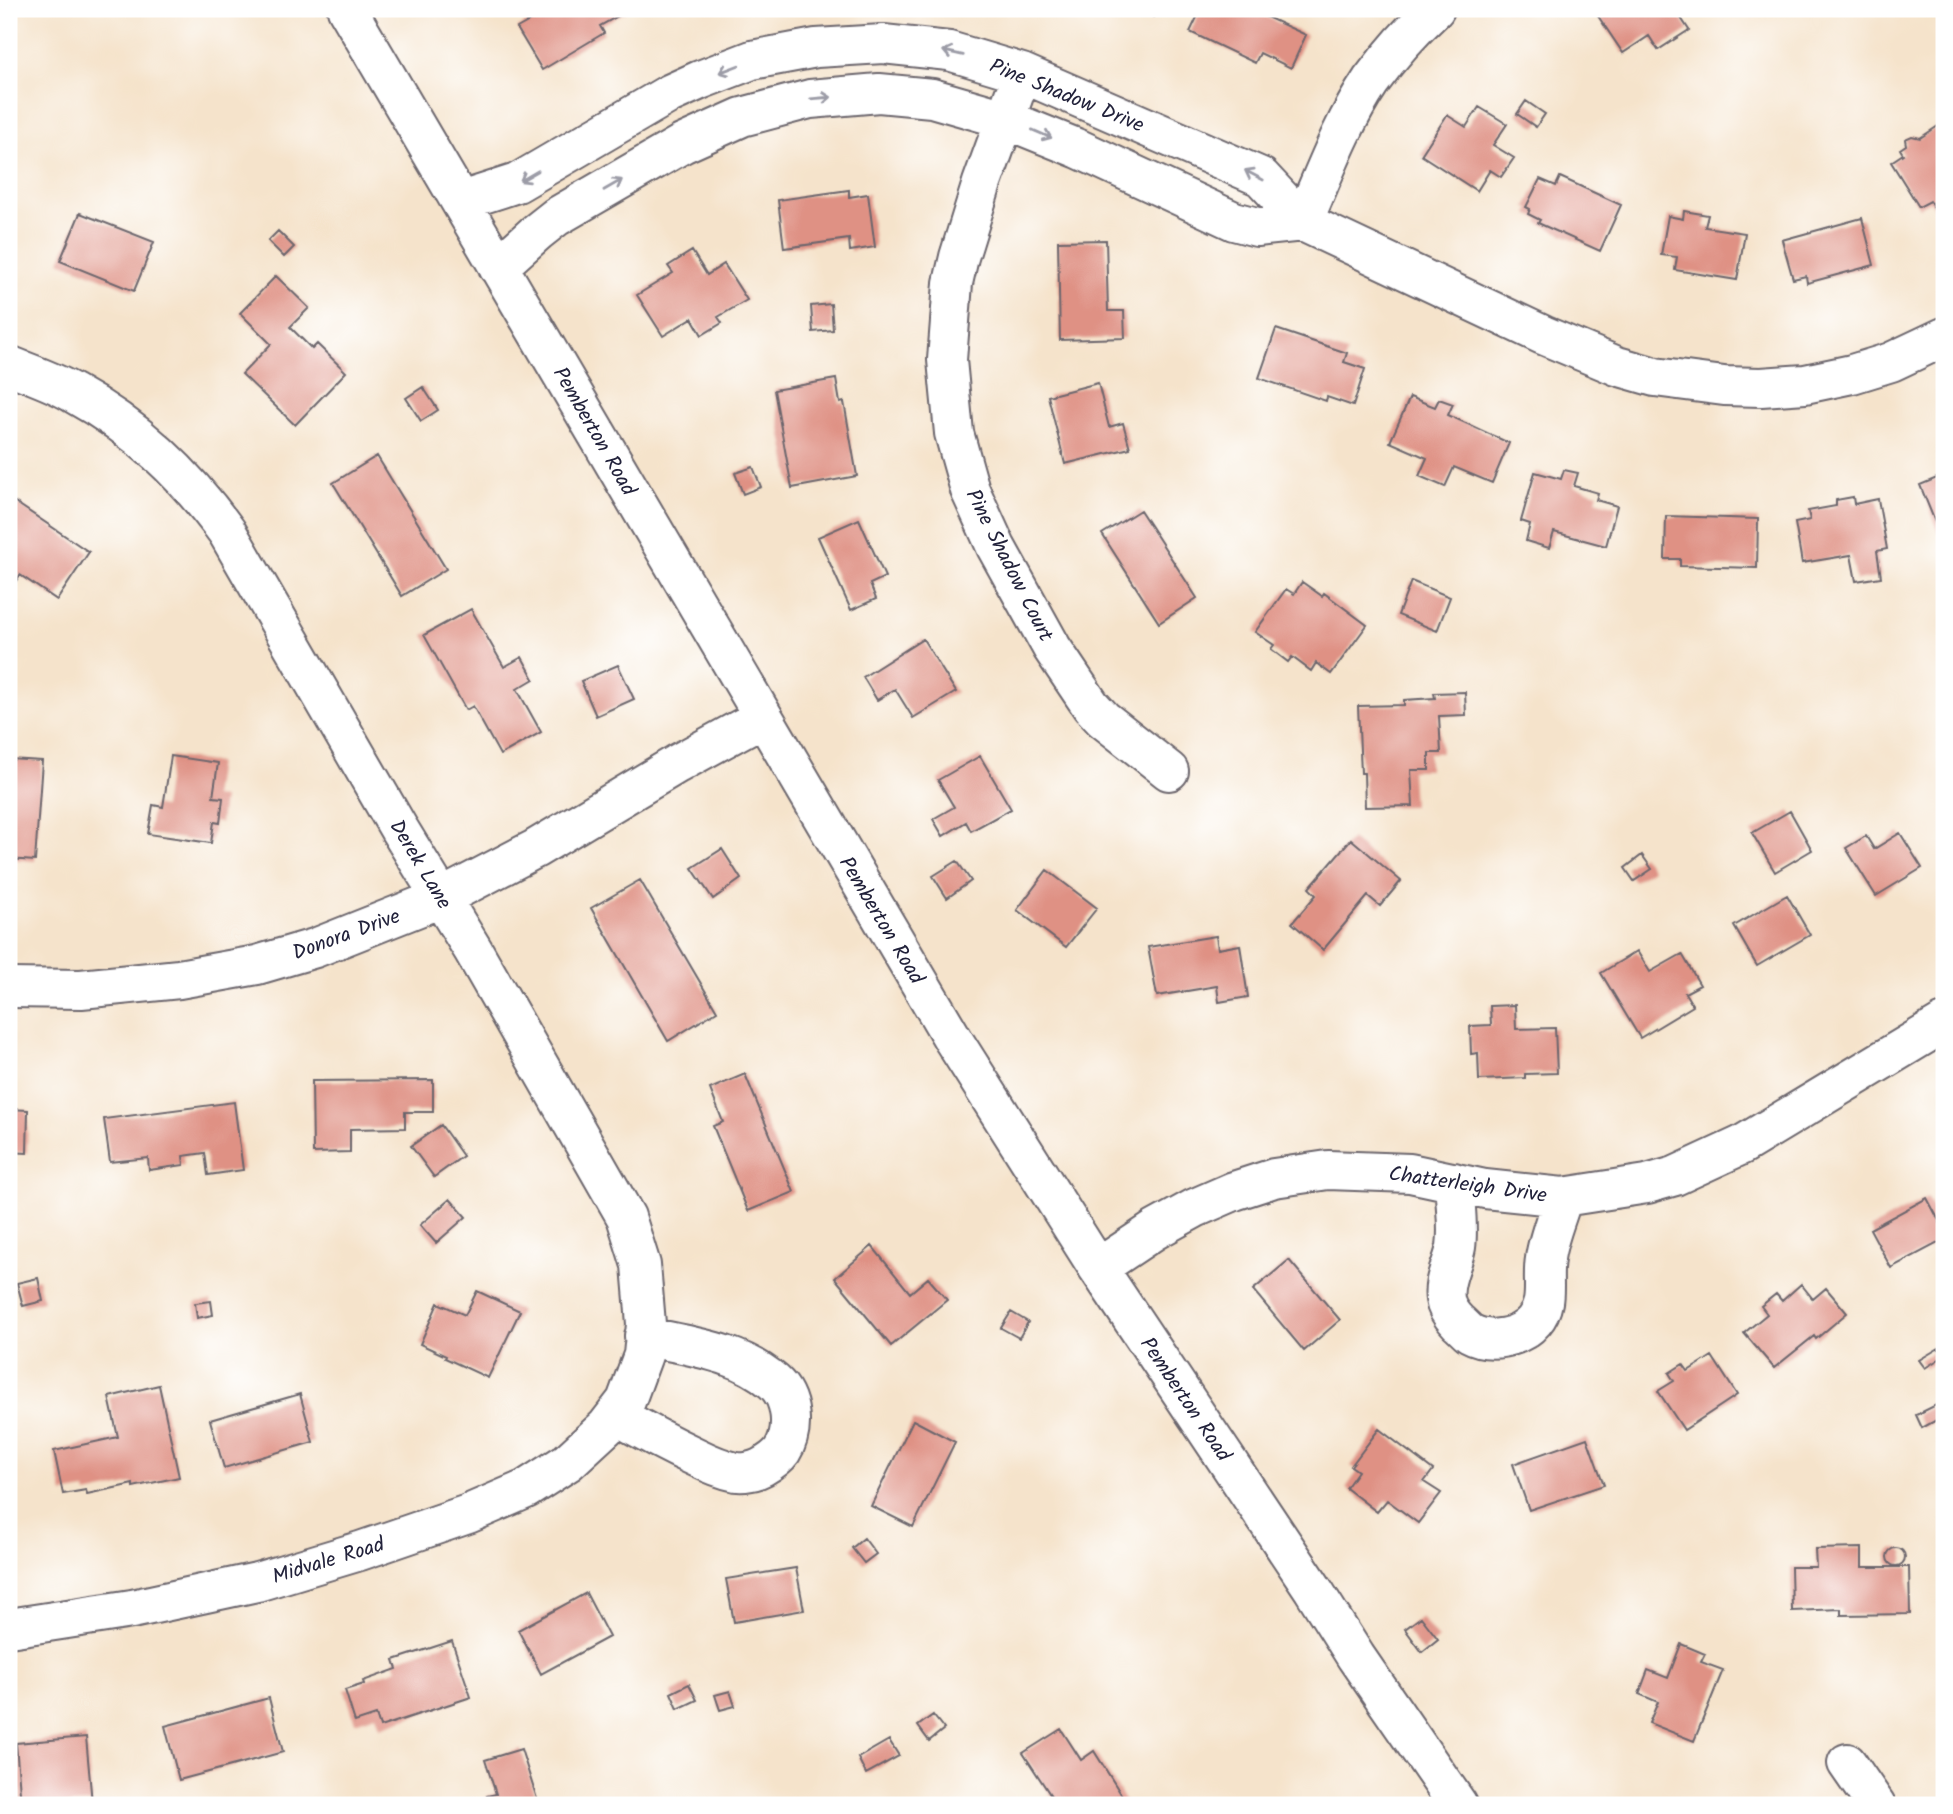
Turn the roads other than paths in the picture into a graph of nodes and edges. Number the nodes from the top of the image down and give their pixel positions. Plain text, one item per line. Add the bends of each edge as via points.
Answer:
1 (347, 9) edge
2 (1435, 9) edge
3 (1022, 73) junction
4 (1005, 119) junction
5 (461, 201) junction
6 (1303, 222) junction
7 (498, 267) junction
8 (1944, 337) edge
9 (9, 365) edge
10 (762, 717) junction
11 (1169, 771) dead end
12 (441, 898) junction
13 (9, 988) edge
14 (1944, 1023) edge
15 (1454, 1182) junction
16 (1563, 1197) junction
17 (1098, 1268) junction
18 (644, 1336) junction
19 (616, 1415) junction
20 (9, 1628) edge
21 (1847, 1763) dead end
22 (1458, 1805) edge
23 (1876, 1805) edge

1 - 5 street, Pemberton Road
2 - 6 street via 1370,82
3 - 4 street, Pine Shadow Court
3 -> 5 street, Pine Shadow Drive via 949,51 883,44 816,48 752,61 669,94 517,183
6 -> 3 street, Pine Shadow Drive via 1261,177
4 -> 6 street via 1257,228
7 -> 4 street via 556,217 682,144 741,117 810,99 879,93 932,98
4 - 11 street, Pine Shadow Court via 953,283 947,360 954,433 970,490 1052,648 1103,719
5 - 7 street, Pemberton Road
6 - 8 street, Pine Shadow Drive via 1543,335 1655,377 1724,386 1805,384 1891,362
7 - 10 street, Pemberton Road
9 - 12 street, Derek Lane via 74,393 139,436 204,501 227,532
10 - 12 street, Donora Drive
10 - 17 street, Pemberton Road via 954,1041
12 - 13 street, Donora Drive via 315,948 257,965 81,989
12 - 18 street, Derek Lane via 626,1217 641,1265
14 - 16 street, Chatterleigh Drive via 1742,1145 1647,1184
15 - 16 street, Chatterleigh Drive
15 - 16 street via 1457,1229 1445,1299 1451,1315 1482,1337 1504,1339 1526,1329 1542,1309 1545,1259
15 - 17 street, Chatterleigh Drive via 1410,1173 1328,1170 1274,1178 1195,1208
17 - 22 street, Pemberton Road
18 - 19 street, Midvale Road via 636,1376
18 - 19 street via 716,1351 774,1382 790,1413 788,1436 773,1461 738,1473 659,1440
19 - 20 street, Midvale Road via 568,1462 526,1489 456,1518 257,1582 132,1609
21 - 23 street

